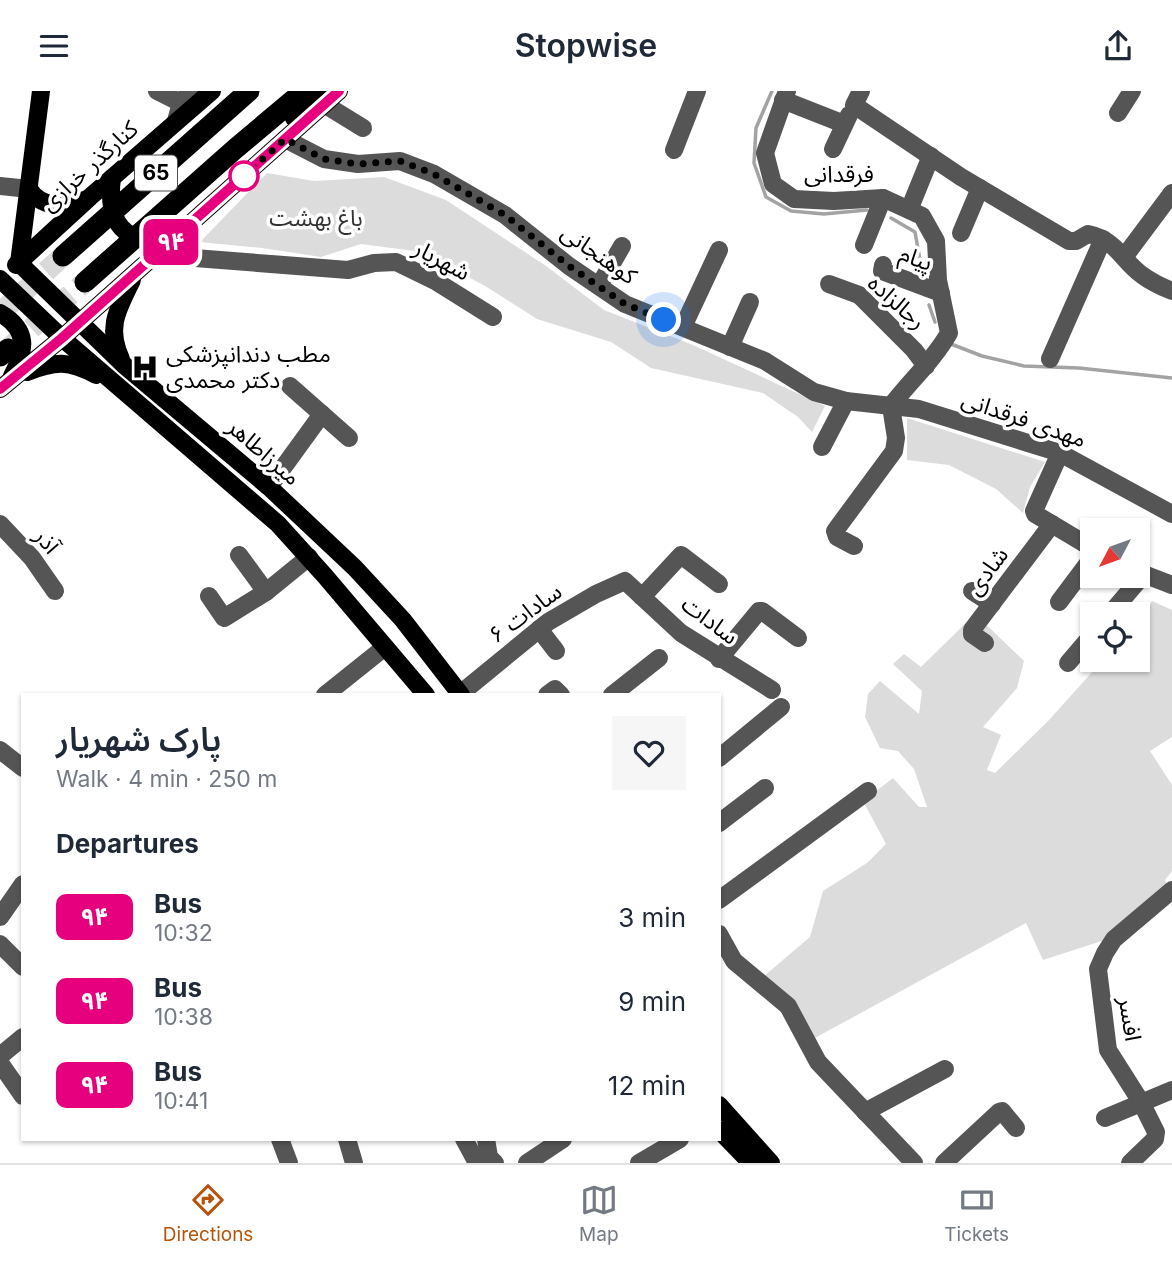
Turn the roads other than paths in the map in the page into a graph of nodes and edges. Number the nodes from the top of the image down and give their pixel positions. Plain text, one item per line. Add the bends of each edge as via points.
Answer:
1 (41, 91) edge
2 (157, 91) edge
3 (212, 91) edge
4 (248, 91) edge
5 (304, 91) edge
6 (339, 91) edge
7 (1132, 91) edge
8 (693, 92) edge
9 (785, 95) edge
10 (185, 97) edge
11 (326, 98) edge
12 (858, 98) edge
13 (1118, 113) dead end
14 (176, 121) junction
15 (844, 124) junction
16 (363, 128) dead end
17 (285, 139) junction
18 (833, 149) dead end
19 (674, 150) dead end
20 (931, 156) junction
21 (112, 178) junction
22 (0, 186) edge
23 (980, 188) junction
24 (29, 189) junction
25 (1172, 193) edge
26 (90, 197) junction
27 (883, 198) junction
28 (909, 210) junction
29 (148, 227) junction
30 (961, 233) dead end
31 (1103, 239) junction
32 (170, 243) junction
33 (622, 246) dead end
34 (864, 246) dead end
35 (719, 250) dead end
36 (156, 255) junction
37 (20, 256) junction
38 (63, 256) tunnel mouth
39 (1125, 256) junction
40 (0, 265) edge
41 (883, 265) dead end
42 (135, 273) junction
43 (0, 279) edge
44 (85, 282) tunnel mouth
45 (829, 284) dead end
46 (599, 286) junction
47 (1172, 291) edge
48 (941, 293) junction
49 (750, 302) dead end
50 (0, 313) edge
51 (493, 317) dead end
52 (80, 321) junction
53 (683, 327) junction
54 (62, 338) junction
55 (730, 347) junction
56 (1050, 359) dead end
57 (124, 365) junction
58 (926, 366) junction
59 (8, 382) edge
60 (290, 386) dead end
61 (120, 388) junction
62 (846, 401) junction
63 (891, 406) junction
64 (322, 414) junction
65 (349, 438) dead end
66 (822, 447) dead end
67 (1060, 453) junction
68 (269, 487) junction
69 (1172, 514) edge
70 (0, 524) edge
71 (1052, 524) junction
72 (1080, 541) edge
73 (853, 546) dead end
74 (239, 555) dead end
75 (309, 557) junction
76 (355, 568) junction
77 (1080, 574) edge
78 (1150, 576) edge
79 (625, 581) joint
80 (719, 584) dead end
81 (1172, 585) edge
82 (1130, 588) edge
83 (335, 589) junction
84 (55, 591) dead end
85 (972, 591) dead end
86 (266, 592) junction
87 (209, 596) dead end
88 (642, 597) junction
89 (1059, 601) dead end
90 (1119, 602) edge
91 (992, 604) junction
92 (539, 629) junction
93 (798, 638) dead end
94 (985, 643) dead end
95 (385, 647) junction
96 (1080, 649) edge
97 (556, 650) dead end
98 (659, 658) dead end
99 (719, 659) junction
100 (1068, 663) dead end
101 (446, 673) junction
102 (772, 690) dead end
103 (328, 693) edge
104 (422, 693) edge
105 (425, 693) edge
106 (459, 693) edge
107 (461, 693) edge
108 (615, 693) edge
109 (781, 707) dead end
110 (0, 750) edge
111 (721, 756) edge
112 (21, 766) edge
113 (765, 788) dead end
114 (868, 790) dead end
115 (721, 821) edge
116 (21, 887) edge
117 (1172, 890) edge
118 (721, 899) edge
119 (2, 909) edge
120 (721, 938) edge
121 (0, 944) edge
122 (21, 965) edge
123 (21, 1039) edge
124 (0, 1056) edge
125 (0, 1063) edge
126 (945, 1069) dead end
127 (1172, 1090) edge
128 (21, 1093) edge
129 (1141, 1102) junction
130 (721, 1107) edge
131 (865, 1112) junction
132 (1105, 1118) dead end
133 (1016, 1128) dead end
134 (721, 1132) edge
135 (281, 1141) edge
136 (348, 1141) edge
137 (465, 1141) edge
138 (486, 1141) edge
139 (560, 1141) edge
140 (677, 1141) edge
141 (289, 1163) edge
142 (355, 1163) edge
143 (477, 1163) edge
144 (495, 1163) edge
145 (527, 1163) edge
146 (639, 1163) edge
147 (751, 1163) edge
148 (771, 1163) edge
149 (914, 1163) edge
150 (944, 1163) edge
151 (1130, 1163) edge

1 - 24 main road
2 - 10 street
3 - 14 main road, کنارگذر خرازی
4 - 38 highway, 65
5 - 29 highway, 65
6 - 11 main road
7 - 13 street
8 - 19 street
9 - 15 street
9 - 27 street, فرقدانی via 765,153 773,184 793,199
10 - 14 street
11 - 16 street
11 - 17 main road
11 - 29 highway via 185,205
12 - 15 street
12 - 20 street
14 - 21 main road, کنارگذر خرازی
15 - 18 street
17 - 32 main road
17 - 46 street, کوهنجانی via 324,159 358,164 400,161 434,174 505,215
20 - 23 street
20 - 28 street
21 - 26 main road, کنارگذر خرازی
21 - 32 main road via 113,215 122,230 139,240
22 - 24 street
23 - 30 street
23 - 31 street via 1069,241 1088,235
24 - 26 main road via 56,205 69,206
24 - 37 main road
25 - 39 street
26 - 37 main road, کنارگذر خرازی
27 - 28 street, فرقدانی
27 - 34 street
28 - 48 street, فرقدانی via 922,216 936,241
29 - 44 highway, 65
31 - 39 street
31 - 56 street
32 - 36 main road
33 - 46 street
35 - 53 street
36 - 42 main road
36 - 51 street, شهریار via 348,271 396,262
37 - 40 main road
37 - 43 main road, کنارگذر خرازی
37 - 52 main road, میرزاطاهر
39 - 47 street via 1142,276
41 - 48 street, پیام via 882,271
42 - 52 main road
42 - 57 main road via 115,320 113,342
43 - 54 main road, میرزاطاهر
45 - 58 street, رجالزاده via 859,295
46 - 53 street, کوهنجانی via 625,304
48 - 58 street, فرقدانی via 949,333
49 - 55 street
50 - 59 main road via 19,330 24,345
52 - 54 main road
52 - 57 main road, میرزاطاهر
53 - 55 street, کوهنجانی
54 - 59 main road
54 - 61 main road, میرزاطاهر
55 - 62 street, کوهنجانی via 765,361 814,392
57 - 68 main road, میرزاطاهر
58 - 63 street
59 - 61 main road via 64,362
60 - 64 street
61 - 75 main road, میرزاطاهر via 247,496
62 - 63 street, کوهنجانی
62 - 66 street
63 - 67 street, مهدی فرقدانی via 919,409
63 - 73 street via 897,438 894,451 835,531
64 - 65 street
64 - 68 street
67 - 69 street, مهدی فرقدانی
67 - 71 street via 1034,511
68 - 76 main road, میرزاطاهر
70 - 84 street, آذر
71 - 72 street
71 - 91 street, شادی
74 - 86 street
75 - 83 main road, میرزاطاهر
75 - 86 street
76 - 83 main road via 338,577
76 - 101 main road, میرزاطاهر
77 - 89 street
78 - 81 street
79 - 88 street, سادات
79 - 92 street, سادات ۶
80 - 88 street via 681,555
82 - 90 street
83 - 95 main road, میرزاطاهر
85 - 91 street
86 - 87 street via 224,618
88 - 99 street, سادات via 681,633
91 - 94 street, شادی via 971,632
92 - 97 street
92 - 107 street, سادات ۶
93 - 99 street via 759,611
95 - 103 street
95 - 104 main road, میرزاطاهر
96 - 100 street
98 - 108 street
99 - 102 street, سادات
101 - 105 main road via 436,688
101 - 106 main road, میرزاطاهر
109 - 111 street
110 - 112 street
113 - 115 street
114 - 118 street
116 - 119 street
117 - 129 street, افسر via 1114,939 1098,969 1108,1050
120 - 131 street via 734,961 788,1006 818,1062
121 - 122 street
123 - 124 street
125 - 128 street
126 - 131 street
127 - 129 street
129 - 132 street
129 - 151 street, افسر via 1156,1135
130 - 148 main road
131 - 149 street
133 - 150 street via 999,1112
134 - 147 main road
135 - 141 street
136 - 142 street
137 - 143 street
138 - 144 street
139 - 145 street
140 - 146 street

